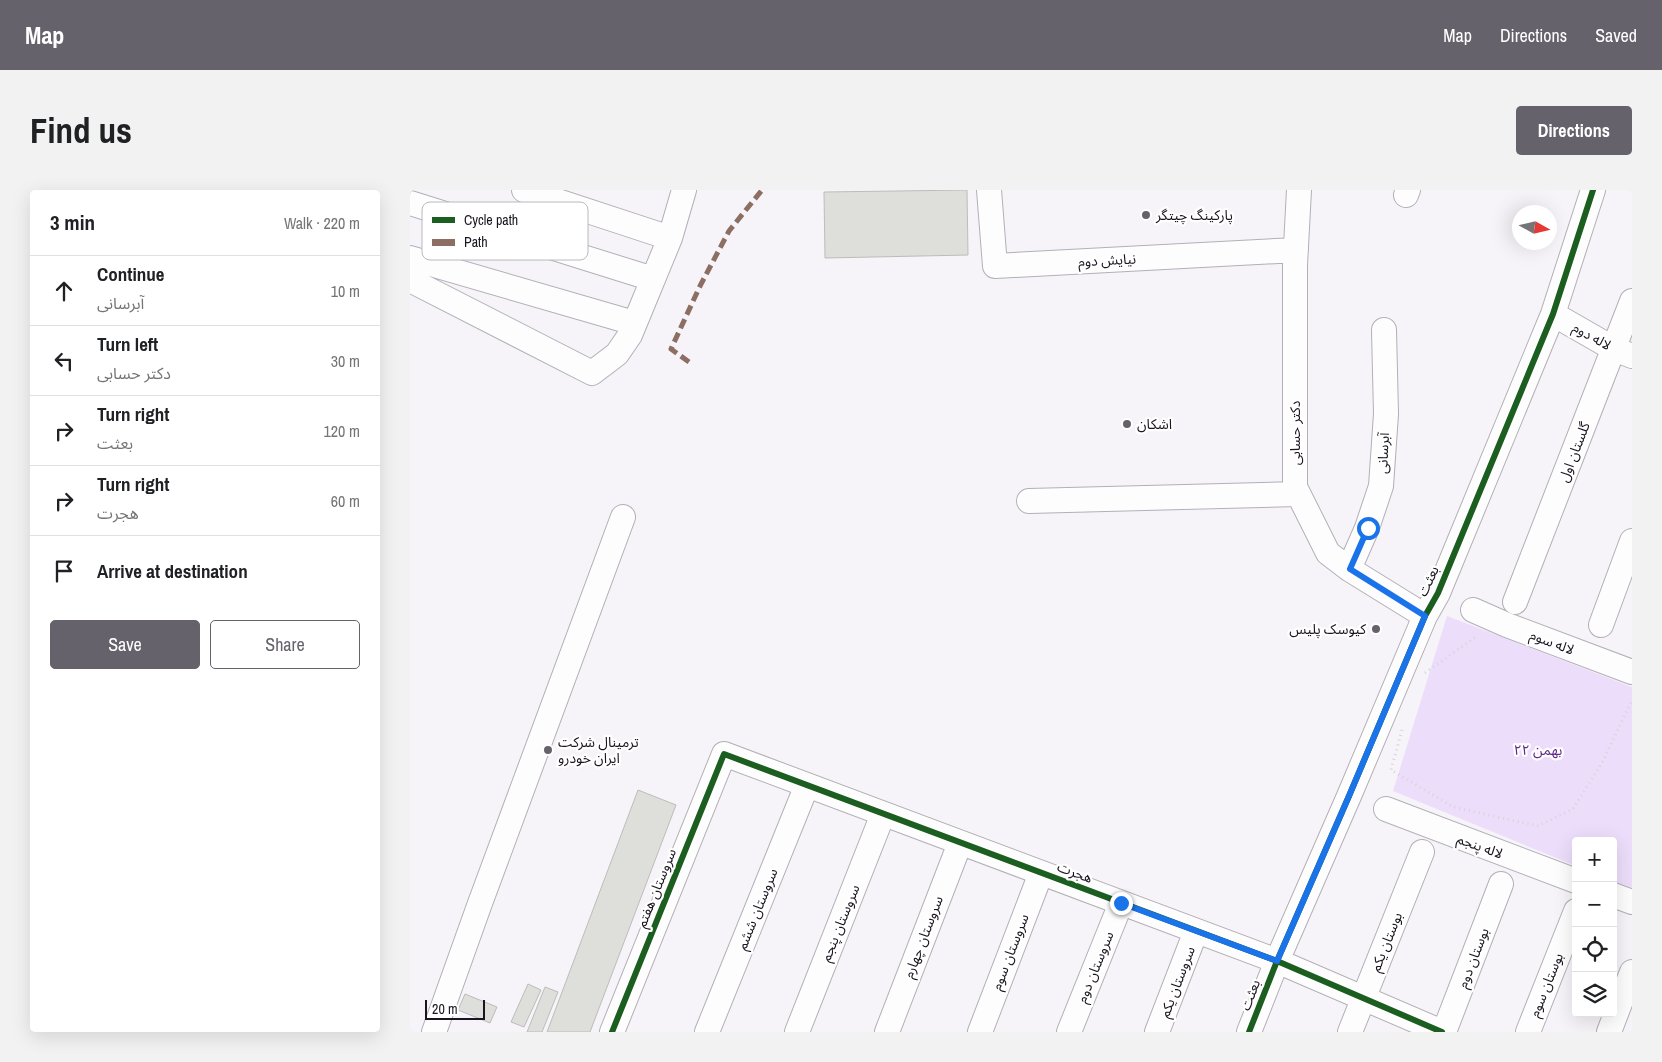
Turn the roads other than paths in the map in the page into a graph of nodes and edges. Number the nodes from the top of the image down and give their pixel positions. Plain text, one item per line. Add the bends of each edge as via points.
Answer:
1 (524, 190) edge
2 (989, 190) edge
3 (1299, 190) edge
4 (1593, 190) edge
5 (680, 191) edge
6 (560, 202) edge
7 (410, 203) edge
8 (422, 207) edge
9 (588, 211) edge
10 (670, 238) junction
11 (1296, 250) junction
12 (410, 258) edge
13 (588, 259) edge
14 (653, 279) junction
15 (410, 280) edge
16 (1632, 301) edge
17 (1553, 314) junction
18 (634, 323) junction
19 (1384, 330) dead end
20 (1623, 352) edge
21 (1298, 494) junction
22 (1029, 501) dead end
23 (624, 517) dead end
24 (1632, 541) edge
25 (1350, 569) junction
26 (1515, 602) dead end
27 (1473, 610) dead end
28 (1425, 616) junction
29 (1601, 625) dead end
30 (1632, 672) edge
31 (724, 754) joint
32 (807, 785) junction
33 (1386, 809) dead end
34 (883, 814) junction
35 (960, 843) junction
36 (1422, 852) dead end
37 (1041, 873) junction
38 (1572, 879) edge
39 (1501, 884) dead end
40 (1617, 896) edge
41 (1632, 902) edge
42 (1121, 903) junction
43 (1572, 921) edge
44 (1196, 931) junction
45 (1277, 961) junction
46 (1632, 972) edge
47 (1363, 998) junction
48 (434, 1032) edge
49 (612, 1032) edge
50 (706, 1032) edge
51 (797, 1032) edge
52 (887, 1032) edge
53 (980, 1032) edge
54 (1069, 1032) edge
55 (1157, 1032) edge
56 (1249, 1032) edge
57 (1350, 1032) edge
58 (1443, 1032) edge
59 (1528, 1032) edge
60 (1609, 1032) edge

1 - 6 street
2 - 11 street, نیایش دوم via 995,266
3 - 11 street, دکتر حسابی
4 - 17 street, بعثت
5 - 10 street
7 - 8 street
9 - 10 street
10 - 14 street
11 - 21 street, دکتر حسابی via 1295,487
12 - 18 street
13 - 14 street
14 - 18 street
15 - 18 street via 592,373 616,354 630,335
16 - 20 street, گلستان اول
17 - 20 street, لاله دوم
17 - 28 street, بعثت via 1438,594
19 - 25 street, آبرسانی via 1386,414 1382,486
20 - 26 street, گلستان اول
21 - 22 street
21 - 25 street, دکتر حسابی via 1328,553
23 - 48 street
24 - 29 street
25 - 28 street, دکتر حسابی
27 - 30 street, لاله سوم
28 - 45 street, بعثت
31 - 32 street, هجرت
31 - 49 street, سروستان هفتم
32 - 34 street, هجرت
32 - 50 street, سروستان ششم
33 - 38 street, لاله پنجم
34 - 35 street, هجرت
34 - 51 street, سروستان پنجم
35 - 37 street, هجرت
35 - 52 street, سروستان چهارم
36 - 47 street, بوستان یکم
37 - 42 street, هجرت
37 - 53 street, سروستان سوم
39 - 58 street, بوستان دوم
40 - 41 street
42 - 44 street, هجرت
42 - 54 street, سروستان دوم
43 - 59 street, بوستان سوم
44 - 45 street, هجرت
44 - 55 street, سروستان یکم
45 - 47 street, هجرت
45 - 56 street, بعثت
46 - 60 street
47 - 57 street, بوستان یکم
47 - 58 street, هجرت

